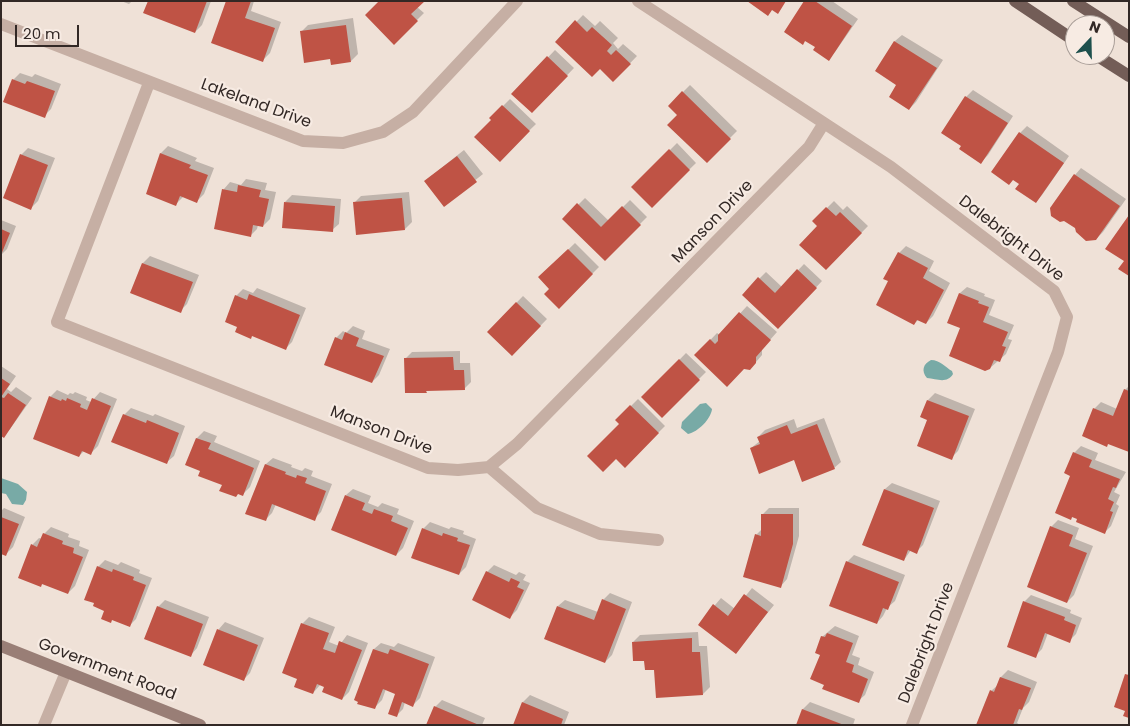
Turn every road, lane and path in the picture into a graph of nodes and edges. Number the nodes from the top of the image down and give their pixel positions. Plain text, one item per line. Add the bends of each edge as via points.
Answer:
1 (517, 1) edge
2 (638, 1) edge
3 (1015, 1) edge
4 (1073, 1) edge
5 (1, 24) edge
6 (1065, 34) edge
7 (1129, 37) edge
8 (1112, 65) edge
9 (1129, 76) edge
10 (149, 83) junction
11 (824, 123) junction
12 (489, 467) junction
13 (658, 540) dead end
14 (1, 646) edge
15 (66, 672) junction
16 (44, 725) edge
17 (200, 725) edge
18 (912, 725) edge

1 - 10 street, Lakeland Drive via 413,112 383,132 343,143 303,141
2 - 11 street, Dalebright Drive
3 - 6 main road
4 - 7 main road
5 - 10 street, Lakeland Drive
8 - 9 main road
10 - 12 street, Manson Drive via 57,322 428,468
11 - 12 street, Manson Drive via 796,161 517,444
11 - 18 street, Dalebright Drive via 891,167 1054,291 1068,317 1058,352
12 - 13 street via 537,508 600,534
14 - 15 street, Government Road
15 - 16 street
15 - 17 street, Government Road

